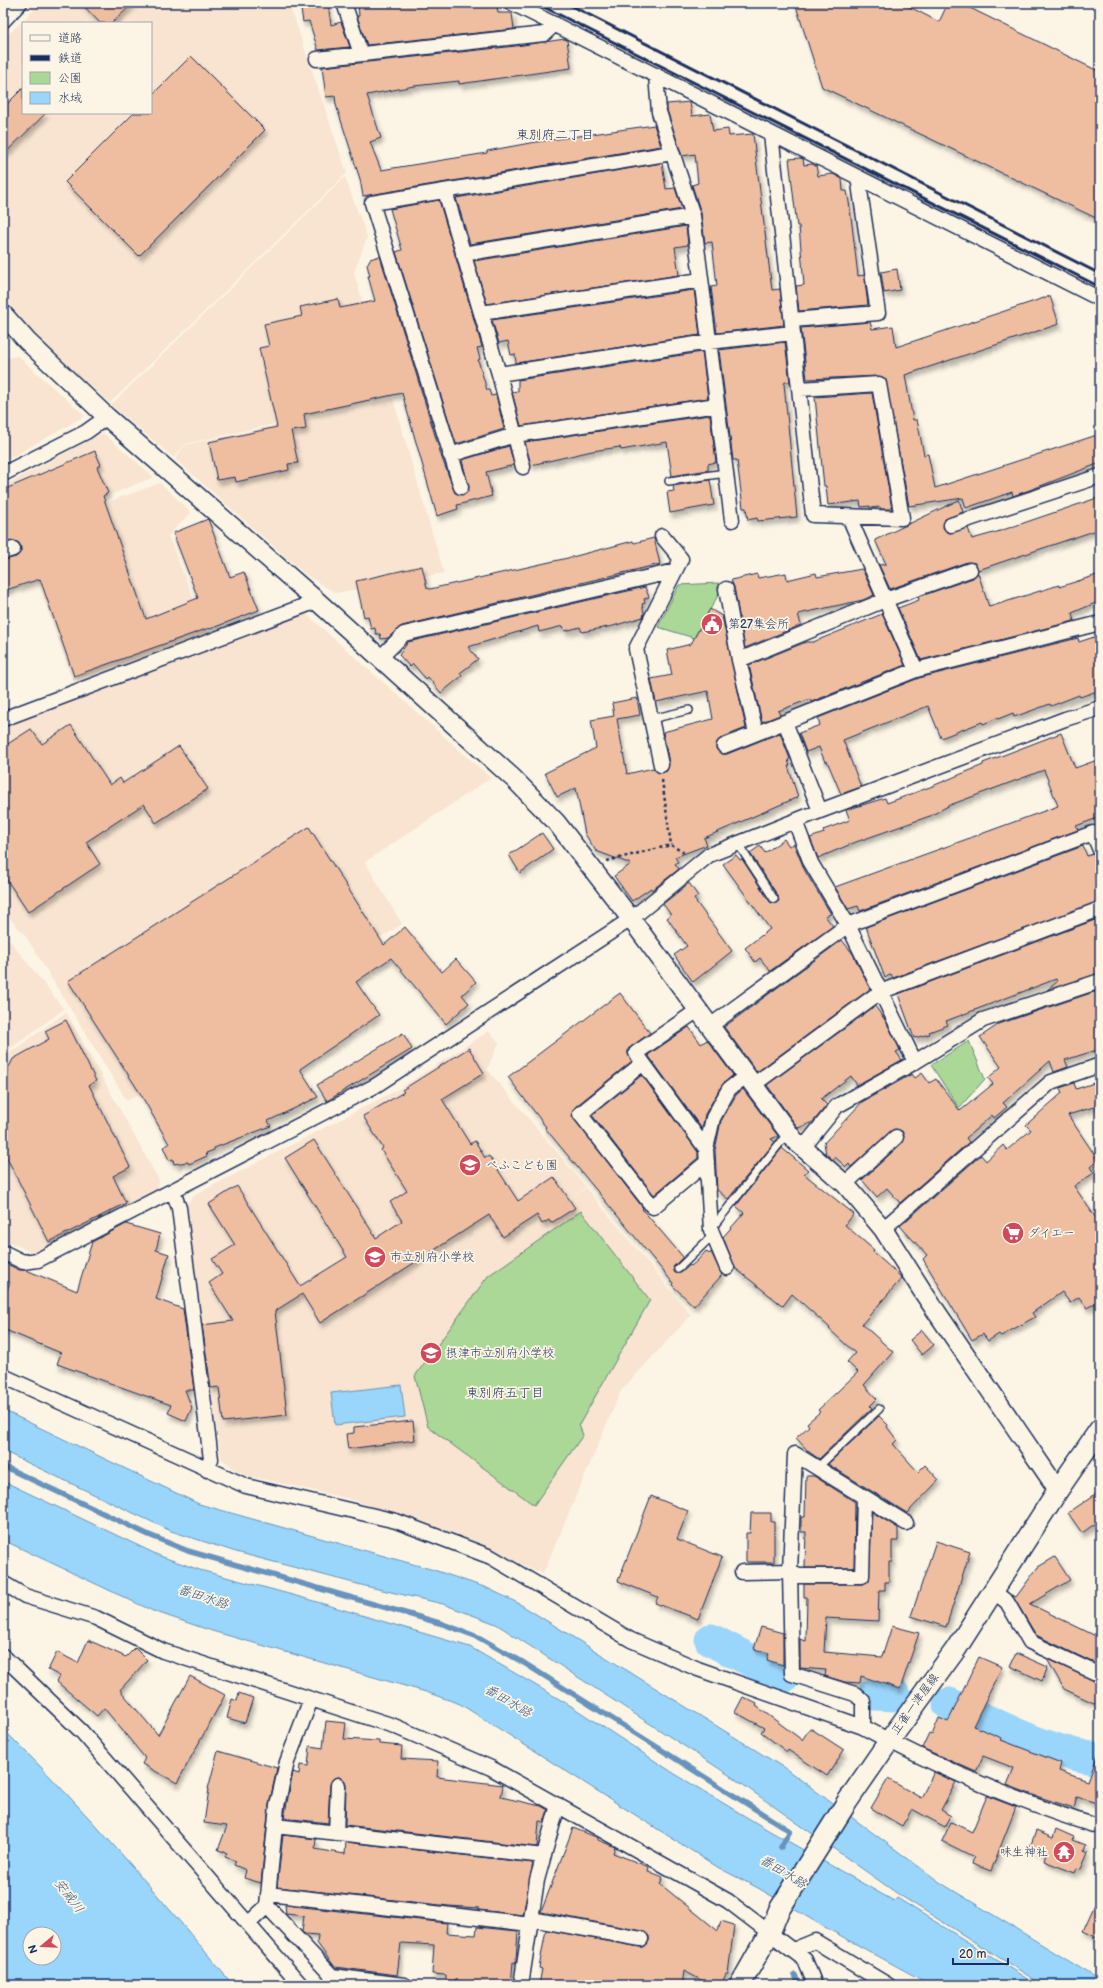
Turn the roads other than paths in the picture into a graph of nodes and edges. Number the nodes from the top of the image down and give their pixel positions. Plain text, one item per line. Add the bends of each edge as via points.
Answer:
1 (20, 3) edge
2 (344, 3) edge
3 (512, 3) edge
4 (3, 21) edge
5 (555, 24) junction
6 (361, 54) junction
7 (317, 59) dead end
8 (656, 75) junction
9 (771, 134) junction
10 (672, 153) junction
11 (858, 177) junction
12 (445, 191) junction
13 (693, 216) junction
14 (463, 254) junction
15 (701, 280) junction
16 (1100, 299) edge
17 (481, 313) junction
18 (3, 314) edge
19 (793, 326) junction
20 (709, 342) junction
21 (499, 374) junction
22 (800, 389) junction
23 (717, 405) junction
24 (107, 417) junction
25 (514, 435) junction
26 (450, 455) junction
27 (523, 467) dead end
28 (726, 472) junction
29 (3, 474) edge
30 (1100, 476) edge
31 (669, 481) dead end
32 (460, 487) dead end
33 (849, 518) junction
34 (732, 520) dead end
35 (951, 525) dead end
36 (662, 536) dead end
37 (970, 570) dead end
38 (675, 571) junction
39 (726, 590) dead end
40 (885, 600) junction
41 (317, 601) junction
42 (1100, 623) edge
43 (380, 658) junction
44 (739, 660) junction
45 (916, 670) junction
46 (1100, 708) edge
47 (689, 710) dead end
48 (3, 719) edge
49 (650, 719) junction
50 (785, 722) junction
51 (756, 733) junction
52 (724, 746) dead end
53 (660, 765) road end
54 (820, 811) junction
55 (795, 821) junction
56 (738, 844) junction
57 (1100, 850) edge
58 (774, 898) dead end
59 (1100, 909) edge
60 (631, 919) junction
61 (848, 925) junction
62 (1100, 981) edge
63 (880, 992) junction
64 (698, 1010) junction
65 (710, 1026) junction
66 (915, 1062) junction
67 (643, 1063) junction
68 (1100, 1065) edge
69 (750, 1081) junction
70 (788, 1133) junction
71 (896, 1137) dead end
72 (803, 1148) junction
73 (706, 1155) junction
74 (845, 1184) junction
75 (173, 1191) junction
76 (883, 1229) junction
77 (712, 1233) junction
78 (3, 1252) edge
79 (678, 1268) dead end
80 (727, 1268) dead end
81 (3, 1376) edge
82 (879, 1409) dead end
83 (1100, 1429) edge
84 (817, 1468) junction
85 (207, 1470) junction
86 (1058, 1490) junction
87 (864, 1497) junction
88 (906, 1523) dead end
89 (790, 1571) junction
90 (742, 1572) dead end
91 (3, 1583) edge
92 (994, 1591) junction
93 (3, 1656) edge
94 (1100, 1675) edge
95 (311, 1699) junction
96 (863, 1727) junction
97 (889, 1741) junction
98 (338, 1785) dead end
99 (558, 1805) junction
100 (275, 1826) junction
101 (1100, 1827) edge
102 (336, 1833) junction
103 (544, 1856) junction
104 (267, 1900) junction
105 (531, 1921) junction
106 (248, 1924) junction
107 (770, 1932) junction
108 (641, 1939) dead end
109 (793, 1950) junction
110 (301, 1985) edge
111 (404, 1985) edge
112 (521, 1985) edge
113 (740, 1985) edge
114 (815, 1985) edge
115 (888, 1985) edge

1 - 4 street
2 - 6 street
3 - 5 street
5 - 6 street via 544,34
5 - 8 street
6 - 7 street
8 - 9 street
8 - 10 street via 659,112
9 - 11 street
9 - 19 street
10 - 12 street
10 - 13 street
11 - 16 street
11 - 19 street via 878,313
12 - 14 street
12 - 26 street via 372,203
13 - 14 street
13 - 15 street
14 - 17 street
15 - 17 street
15 - 20 street
17 - 21 street
18 - 24 street via 27,341
19 - 20 street
19 - 22 street
20 - 21 street
20 - 23 street
21 - 25 street
22 - 33 street via 813,515
22 - 33 street via 879,384 902,518
23 - 25 street
23 - 28 street
24 - 29 street via 86,432
24 - 41 street
25 - 26 street
25 - 27 street
26 - 32 street
28 - 31 lane
28 - 34 street
30 - 35 street
33 - 40 street
36 - 38 street via 681,559
37 - 40 street
38 - 43 street via 404,634
38 - 49 street via 636,649
39 - 44 street
40 - 44 street
40 - 45 street
41 - 43 street
41 - 48 street
42 - 45 street
43 - 60 street via 514,779 556,822
44 - 51 street
45 - 50 street
46 - 54 street via 1064,719
47 - 49 lane
49 - 53 street
50 - 51 street
50 - 54 street
51 - 52 street
54 - 55 street
55 - 56 street
55 - 61 street via 811,862
56 - 58 lane
56 - 60 street via 709,855
57 - 61 street via 1094,833
59 - 63 street
60 - 64 street
60 - 75 street via 375,1086
61 - 63 street
61 - 65 street
62 - 66 street via 983,1020
63 - 66 street
63 - 69 street
64 - 65 street
64 - 67 street via 636,1053
65 - 69 street
66 - 72 street via 837,1106
67 - 73 street
67 - 73 street via 580,1114 653,1207
68 - 76 street via 1051,1082
69 - 70 street
69 - 73 street via 729,1089 714,1118
70 - 72 street
70 - 77 lane
71 - 74 street
72 - 74 street
73 - 77 street
74 - 76 street
75 - 78 street via 38,1260 23,1262
75 - 85 street via 179,1208 211,1459
76 - 86 street
77 - 79 lane
77 - 80 street
81 - 85 street
82 - 84 lane
83 - 86 main road, 正雀一津屋線
84 - 87 street
84 - 89 street via 795,1454
85 - 96 street via 246,1486 396,1521 491,1557 631,1640 698,1669
86 - 92 main road, 正雀一津屋線
87 - 88 street
87 - 89 street via 862,1576 798,1576
89 - 90 street
89 - 96 street via 792,1674 855,1694 863,1701
91 - 95 street via 24,1596 96,1618 163,1651
92 - 94 street via 1007,1602 1030,1642
92 - 97 main road, 正雀一津屋線 via 956,1649
93 - 106 street via 82,1732
95 - 99 street via 394,1726 491,1768
95 - 100 street via 286,1762
96 - 97 street
97 - 101 street via 1028,1803
97 - 107 main road, 正雀一津屋線 via 779,1910
98 - 102 street
99 - 103 street
99 - 107 street via 728,1901
100 - 102 street
100 - 104 street
102 - 103 street
103 - 105 street via 537,1880
104 - 105 street
104 - 106 street
104 - 111 street via 332,1976
105 - 108 street
105 - 112 street
106 - 110 street
107 - 109 street
107 - 113 main road, 正雀一津屋線
109 - 114 street via 805,1960
109 - 115 street via 815,1941

